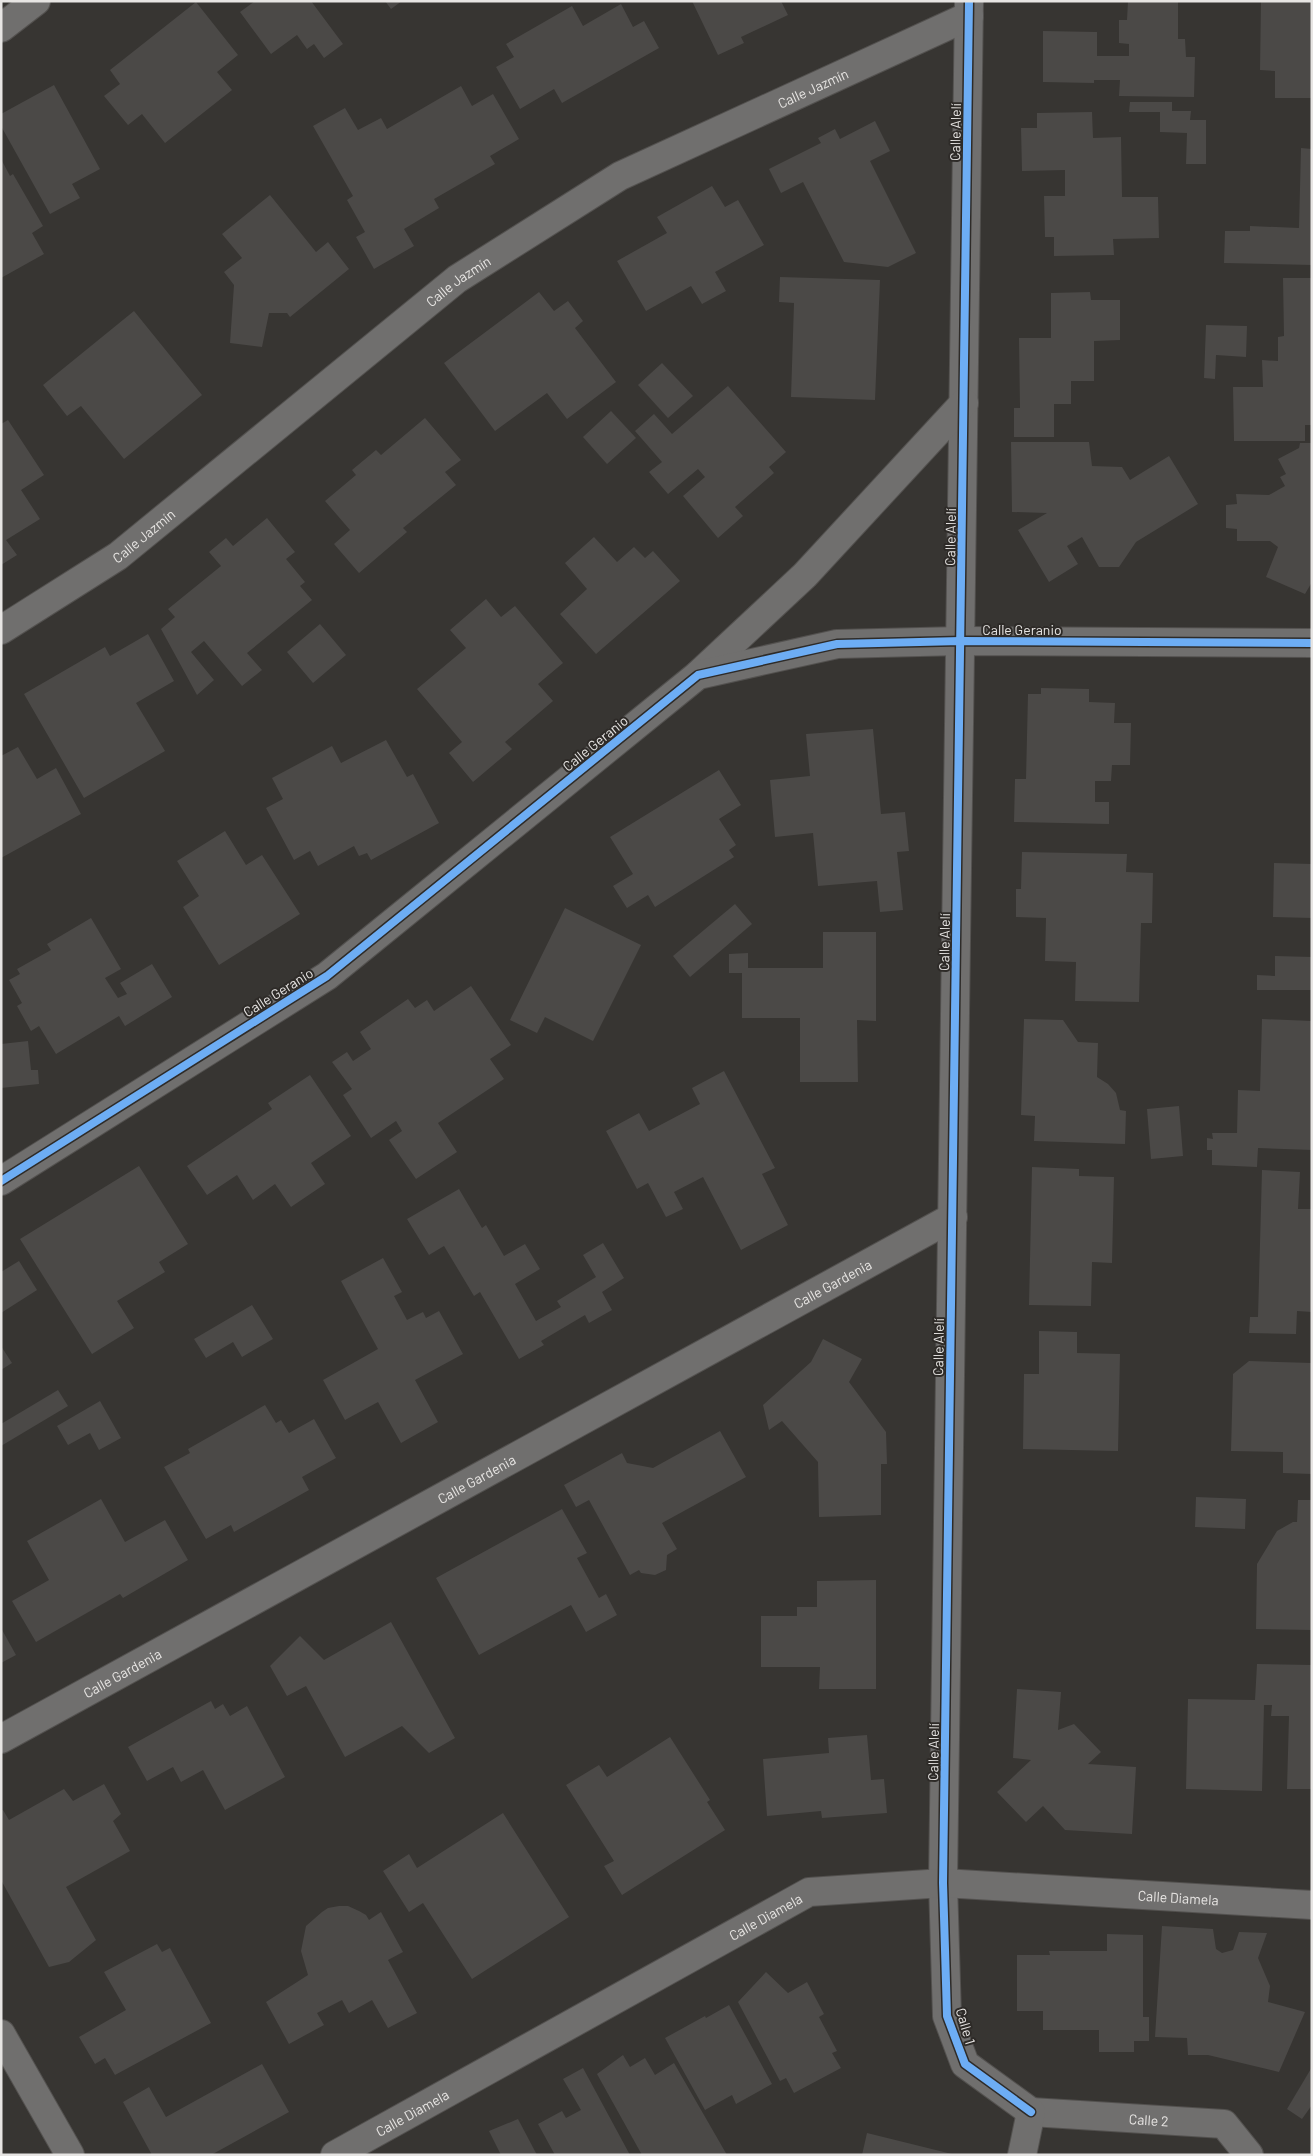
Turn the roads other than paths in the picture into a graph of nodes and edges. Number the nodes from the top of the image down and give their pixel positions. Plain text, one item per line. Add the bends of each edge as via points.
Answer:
1 (36, 1) edge
2 (969, 9) edge
3 (1, 28) edge
4 (964, 403) junction
5 (1, 630) edge
6 (961, 641) junction
7 (1312, 643) edge
8 (698, 676) junction
9 (1, 1181) edge
10 (952, 1217) junction
11 (1, 1739) edge
12 (943, 1883) junction
13 (1312, 1905) edge
14 (1, 2034) edge
15 (1031, 2112) junction
16 (70, 2155) edge
17 (335, 2155) edge
18 (1022, 2155) edge
19 (1249, 2155) edge

1 - 3 street
2 - 4 street, Calle Alelí
2 - 5 street, Calle Jazmín via 620,176 457,279 118,556
4 - 6 street, Calle Alelí
4 - 8 street, Calle Geranio via 805,575
6 - 7 street, Calle Geranio
6 - 8 street, Calle Geranio via 837,644
6 - 10 street, Calle Alelí
8 - 9 street, Calle Geranio via 327,976
10 - 11 street, Calle Gardenia
10 - 12 street, Calle Alelí
12 - 13 street, Calle Diamela
12 - 15 street, Calle 1 via 947,2016 965,2064
12 - 17 street, Calle Diamela via 809,1892
14 - 16 street
15 - 18 street
15 - 19 street, Calle 2 via 1224,2124

